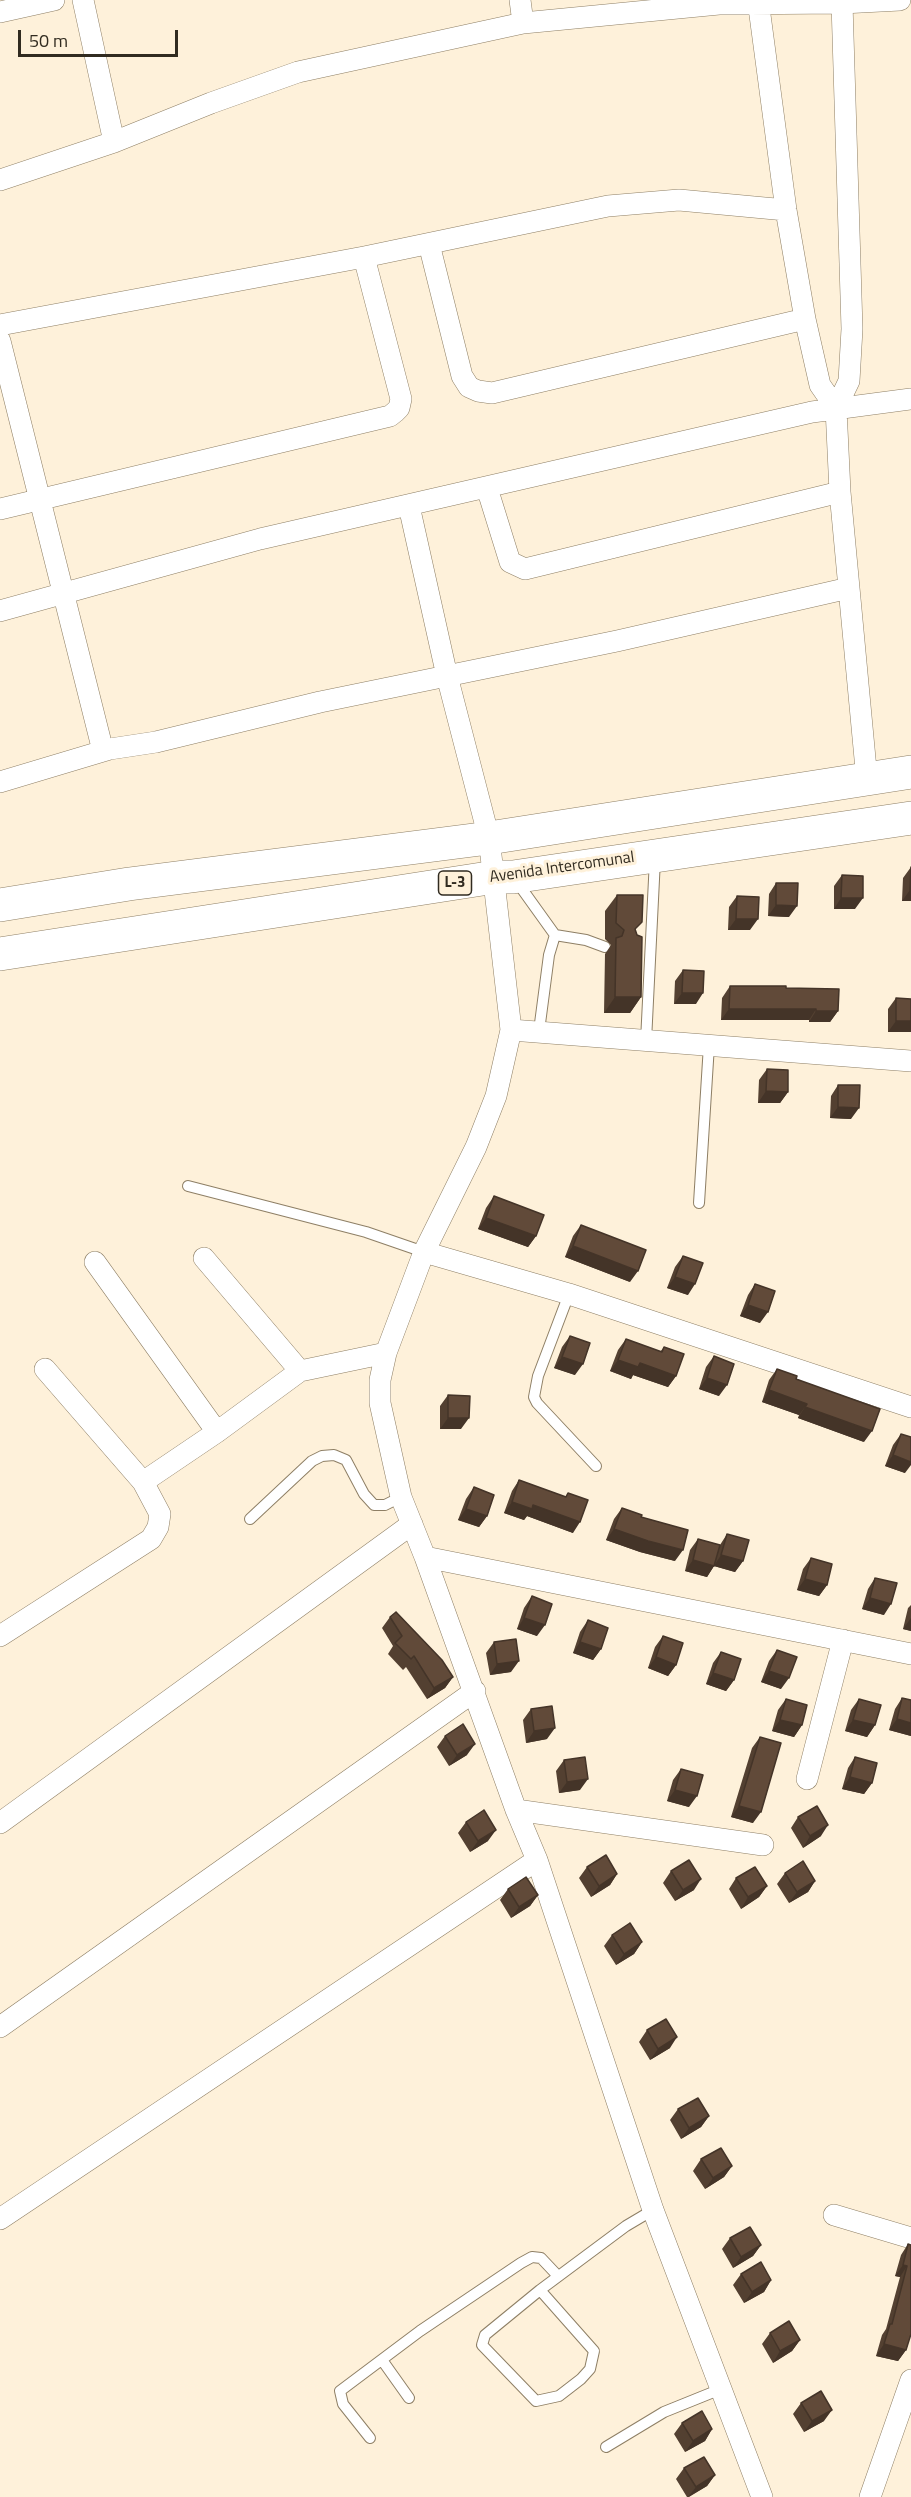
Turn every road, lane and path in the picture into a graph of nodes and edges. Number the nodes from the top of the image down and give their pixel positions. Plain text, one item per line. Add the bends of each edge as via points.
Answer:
1 (54, 0) edge
2 (83, 0) edge
3 (520, 0) edge
4 (900, 0) edge
5 (758, 1) edge
6 (842, 3) junction
7 (645, 5) edge
8 (0, 12) edge
9 (523, 23) junction
10 (114, 142) junction
11 (0, 180) edge
12 (786, 210) junction
13 (429, 244) junction
14 (364, 257) junction
15 (805, 319) junction
16 (0, 325) edge
17 (0, 341) edge
18 (911, 399) edge
19 (837, 408) junction
20 (487, 488) junction
21 (840, 492) junction
22 (40, 499) junction
23 (409, 506) junction
24 (0, 509) edge
25 (849, 588) junction
26 (64, 595) junction
27 (0, 611) edge
28 (447, 676) junction
29 (103, 751) junction
30 (911, 772) edge
31 (867, 780) junction
32 (0, 782) edge
33 (911, 818) edge
34 (489, 838) junction
35 (656, 855) junction
36 (504, 877) junction
37 (0, 905) edge
38 (555, 935) junction
39 (605, 946) dead end
40 (0, 954) edge
41 (511, 1030) junction
42 (539, 1031) junction
43 (646, 1041) junction
44 (709, 1045) junction
45 (911, 1061) edge
46 (188, 1186) dead end
47 (699, 1203) dead end
48 (424, 1252) junction
49 (204, 1258) dead end
50 (95, 1262) dead end
51 (569, 1294) junction
52 (386, 1353) junction
53 (45, 1369) dead end
54 (300, 1371) junction
55 (911, 1407) edge
56 (217, 1432) junction
57 (596, 1467) dead end
58 (143, 1482) junction
59 (400, 1497) junction
60 (250, 1519) dead end
61 (412, 1524) junction
62 (425, 1557) junction
63 (0, 1636) edge
64 (843, 1640) junction
65 (911, 1654) edge
66 (475, 1691) junction
67 (807, 1779) dead end
68 (516, 1810) junction
69 (0, 1823) edge
70 (763, 1845) dead end
71 (537, 1860) junction
72 (0, 2027) edge
73 (653, 2210) junction
74 (834, 2215) dead end
75 (0, 2219) edge
76 (911, 2238) edge
77 (558, 2276) junction
78 (540, 2290) junction
79 (382, 2360) junction
80 (911, 2380) edge
81 (721, 2389) junction
82 (409, 2398) dead end
83 (370, 2438) dead end
84 (606, 2446) dead end
85 (762, 2497) edge
86 (870, 2497) edge

1 - 8 street
2 - 10 street
3 - 9 street
4 - 6 street
5 - 6 street
5 - 7 street
5 - 12 street
6 - 19 street via 852,329 849,381
7 - 9 street
9 - 10 street via 298,72
10 - 11 street
12 - 13 street via 679,200 608,206
12 - 15 street
13 - 14 street
13 - 15 street via 462,376 478,391 492,393
14 - 16 street
14 - 22 street via 401,399 399,408 390,416
15 - 19 street via 820,385
17 - 22 street
18 - 19 street
19 - 20 street
19 - 21 street
20 - 21 street via 510,562 525,569
20 - 23 street
21 - 25 street
22 - 24 street
22 - 26 street
23 - 26 street via 260,539
23 - 28 street
25 - 28 street
25 - 31 street
26 - 27 street
26 - 29 street
28 - 29 street
28 - 34 street
29 - 32 street
30 - 31 main road
31 - 34 main road
33 - 35 main road, Avenida Intercomunal / L-3
34 - 36 street
34 - 37 main road via 129,884
35 - 36 main road, Avenida Intercomunal / L-3
35 - 43 lane via 647,940
36 - 38 lane
36 - 40 main road, Avenida Intercomunal / L-3
36 - 41 street
38 - 39 lane
38 - 42 lane
41 - 42 street
41 - 48 street via 495,1096 476,1147
42 - 43 street
43 - 44 street
44 - 45 street
44 - 47 lane
46 - 48 lane via 366,1232
48 - 51 street
48 - 52 street
49 - 54 street
50 - 56 street
51 - 55 street
51 - 57 lane via 534,1397
52 - 54 street
52 - 59 street via 380,1403
53 - 58 street
54 - 56 street
56 - 58 street
58 - 63 street via 160,1514 159,1527 151,1539
59 - 60 lane via 385,1505 374,1505 346,1460 322,1456
59 - 61 street
61 - 62 street
61 - 69 street
62 - 64 street
62 - 66 street
64 - 65 street
64 - 67 street
66 - 68 street
66 - 72 street
68 - 70 street
68 - 71 street
71 - 73 street
71 - 75 street
73 - 77 lane
73 - 81 street
74 - 76 street
77 - 78 lane
77 - 79 lane via 542,2258 532,2257
78 - 78 lane via 594,2351 590,2369 581,2379 559,2396 536,2401 482,2345 485,2336
79 - 82 lane
79 - 83 lane via 340,2391 343,2404
80 - 86 street
81 - 84 lane via 664,2412
81 - 85 street

